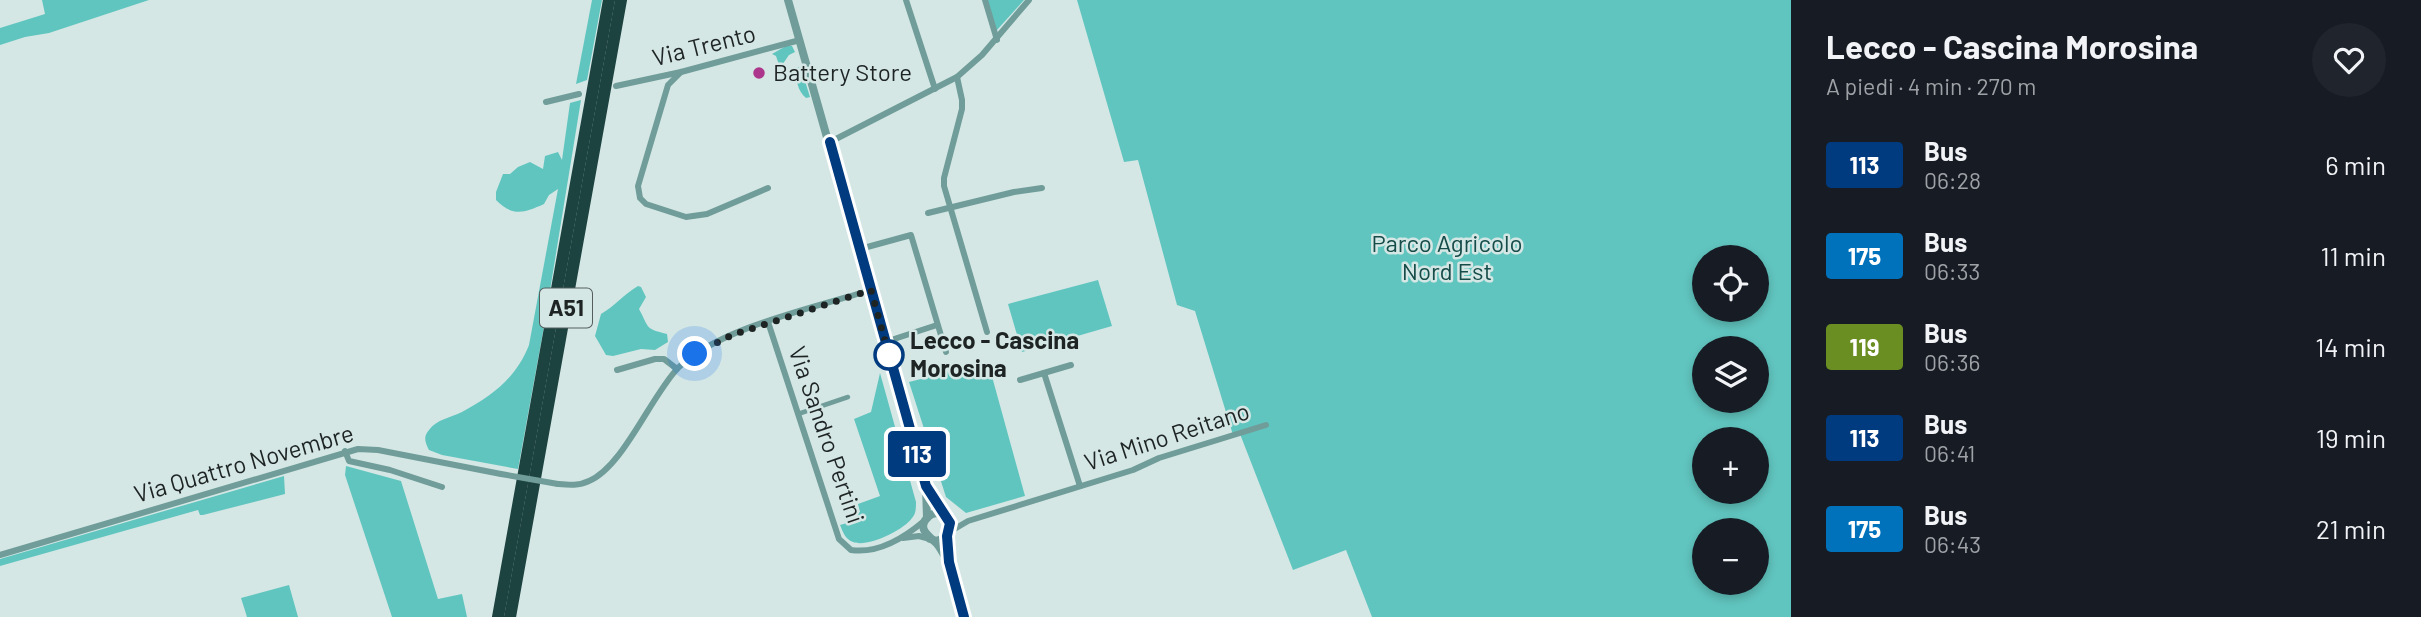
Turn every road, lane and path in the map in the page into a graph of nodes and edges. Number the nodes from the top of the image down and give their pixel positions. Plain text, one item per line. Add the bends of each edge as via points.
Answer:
1 (609, 0) edge
2 (621, 0) edge
3 (788, 0) edge
4 (906, 0) edge
5 (985, 0) edge
6 (1029, 0) edge
7 (800, 40) junction
8 (997, 40) junction
9 (681, 72) junction
10 (957, 77) junction
11 (616, 86) dead end
12 (935, 89) junction
13 (579, 94) dead end
14 (546, 102) dead end
15 (830, 142) junction
16 (768, 188) dead end
17 (1042, 188) dead end
18 (949, 207) junction
19 (928, 213) dead end
20 (860, 249) junction
21 (871, 290) junction
22 (768, 322) junction
23 (937, 325) junction
24 (987, 332) dead end
25 (886, 342) junction
26 (946, 352) dead end
27 (1071, 365) dead end
28 (677, 369) junction
29 (617, 370) dead end
30 (1045, 373) junction
31 (1020, 380) dead end
32 (848, 397) dead end
33 (798, 415) junction
34 (1266, 425) dead end
35 (345, 452) junction
36 (442, 486) dead end
37 (926, 486) junction
38 (1080, 486) junction
39 (946, 517) junction
40 (926, 519) junction
41 (968, 521) junction
42 (948, 534) junction
43 (898, 539) junction
44 (930, 539) junction
45 (0, 555) edge
46 (949, 562) junction
47 (498, 617) edge
48 (510, 617) edge
49 (964, 617) edge

1 - 47 highway, A51
2 - 48 highway, A51
3 - 7 street
4 - 12 street
5 - 8 street
6 - 8 street
7 - 9 street, Via Trento
7 - 15 street
8 - 10 street
9 - 11 street, Via Trento
9 - 16 street via 667,85 638,186 640,198 646,204 696,217
10 - 12 street
10 - 18 street via 962,109 944,177
12 - 15 street
13 - 14 street
15 - 20 street
17 - 18 street
18 - 19 street
18 - 24 street
20 - 21 street
20 - 23 street via 911,235
21 - 22 street, Via Quattro Novembre
21 - 25 street
22 - 28 street, Via Quattro Novembre via 719,340
22 - 33 street, Via Sandro Pertini
23 - 25 street
23 - 26 street
25 - 37 street
27 - 30 street
28 - 29 street via 664,359 655,359
28 - 35 street, Via Quattro Novembre, bridge via 604,471 581,484 558,484 378,450
30 - 31 street
30 - 38 street, Via Mino Reitano
32 - 33 street
33 - 43 street, Via Sandro Pertini via 836,533 850,550 867,551
34 - 38 street, Via Mino Reitano
35 - 36 street via 349,461
35 - 45 street, Via Quattro Novembre
37 - 39 street
37 - 40 street
38 - 41 street, Via Mino Reitano
39 - 40 street via 937,513
39 - 41 street, Via Mino Reitano
39 - 42 street
40 - 43 street
40 - 44 street via 924,533
41 - 42 street, Via Mino Reitano
42 - 44 street via 937,541
42 - 46 street
43 - 44 street
44 - 46 street
46 - 49 street

